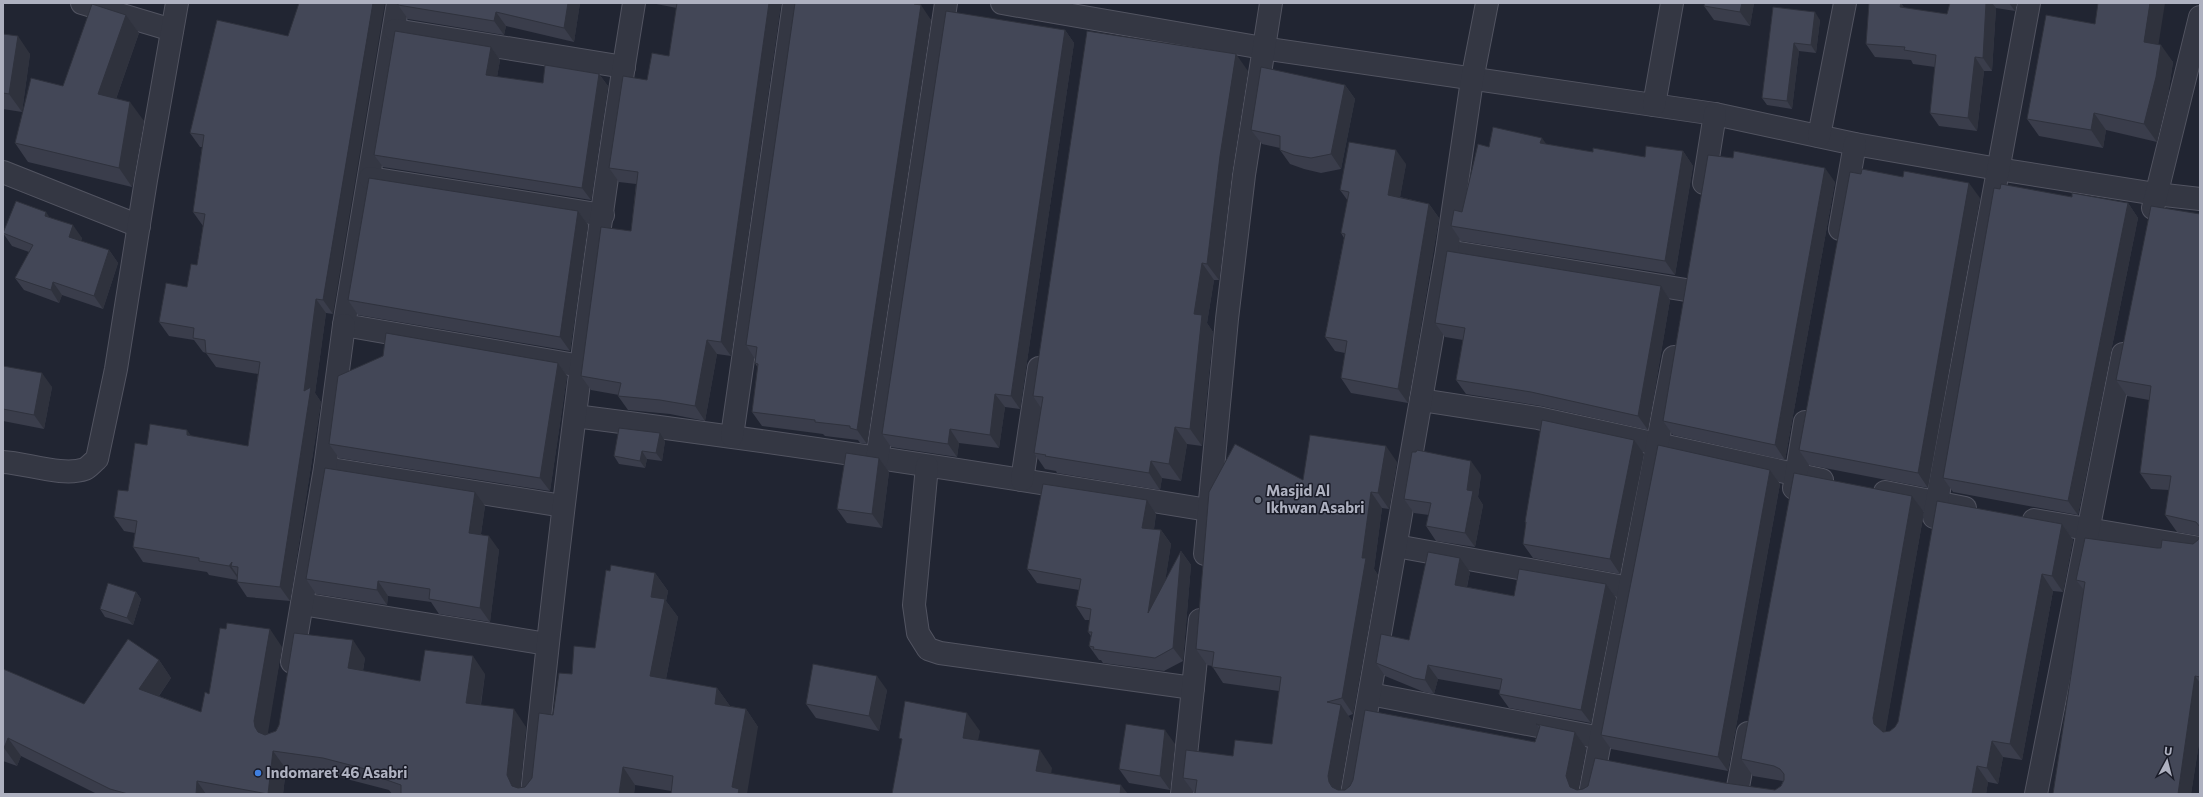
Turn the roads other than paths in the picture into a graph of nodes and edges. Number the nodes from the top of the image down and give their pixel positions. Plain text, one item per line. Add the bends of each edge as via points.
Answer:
1 (82, 3) edge
2 (177, 3) edge
3 (398, 3) edge
4 (634, 3) edge
5 (794, 3) edge
6 (946, 3) edge
7 (1002, 3) edge
8 (1271, 3) edge
9 (1488, 3) edge
10 (1672, 3) edge
11 (1845, 3) edge
12 (2029, 3) edge
13 (2200, 17) edge
14 (1090, 19) edge
15 (172, 30) junction
16 (395, 30) junction
17 (1263, 48) junction
18 (624, 67) junction
19 (1472, 80) junction
20 (1654, 105) junction
21 (1715, 114) junction
22 (1819, 136) junction
23 (1855, 144) junction
24 (1998, 169) junction
25 (3, 172) edge
26 (370, 178) junction
27 (2156, 194) junction
28 (2200, 199) edge
29 (1700, 206) edge
30 (603, 214) junction
31 (139, 226) junction
32 (2148, 229) edge
33 (1447, 251) junction
34 (1836, 252) edge
35 (1690, 267) edge
36 (1686, 290) junction
37 (1682, 313) edge
38 (344, 326) junction
39 (2127, 336) edge
40 (1678, 337) edge
41 (1042, 348) edge
42 (581, 366) junction
43 (1421, 400) junction
44 (1808, 406) edge
45 (575, 416) junction
46 (732, 436) junction
47 (1658, 446) junction
48 (878, 458) junction
49 (3, 462) edge
50 (927, 466) junction
51 (325, 468) junction
52 (1796, 475) junction
53 (1022, 480) junction
54 (1843, 484) edge
55 (1866, 489) edge
56 (1937, 502) junction
57 (563, 506) junction
58 (1208, 510) junction
59 (1790, 510) edge
60 (1982, 511) edge
61 (2013, 516) edge
62 (2089, 530) junction
63 (1930, 540) edge
64 (1396, 546) junction
65 (2200, 548) edge
66 (1203, 578) edge
67 (1630, 588) junction
68 (1202, 600) edge
69 (302, 604) junction
70 (547, 644) junction
71 (289, 680) edge
72 (1194, 688) junction
73 (1370, 694) junction
74 (1751, 716) edge
75 (1601, 738) junction
76 (1596, 759) junction
77 (1619, 763) edge
78 (1716, 782) edge
79 (1738, 787) junction
80 (1761, 790) edge
81 (532, 794) edge
82 (1182, 794) edge
83 (1352, 794) edge
84 (1590, 794) edge
85 (2036, 794) edge

1 - 15 street
2 - 15 street
3 - 16 street
4 - 18 street
5 - 46 street
6 - 48 street
7 - 14 street
8 - 17 street
9 - 19 street
10 - 20 street
11 - 22 street
12 - 24 street
13 - 27 street
14 - 17 street
15 - 31 street
16 - 18 street
16 - 26 street
17 - 19 street
17 - 58 street via 1228,304
18 - 30 street
19 - 20 street
19 - 33 street
20 - 21 street
21 - 22 street
21 - 29 street
22 - 23 street
23 - 24 street
23 - 34 street
24 - 27 street
24 - 56 street
25 - 31 street
26 - 30 street
26 - 38 street
27 - 28 street
27 - 32 street
30 - 42 street
31 - 49 street via 116,370 97,459 85,469 66,472 19,462
33 - 36 street
33 - 43 street
35 - 36 street
36 - 37 street
38 - 42 street
38 - 51 street
39 - 62 street
40 - 47 street
41 - 53 street
42 - 45 street
43 - 47 street via 1538,418
43 - 64 street
44 - 52 street
45 - 46 street
45 - 57 street
46 - 48 street
47 - 52 street
47 - 67 street
48 - 50 street
50 - 53 street
50 - 72 street via 914,605 918,633 928,649 940,653
51 - 57 street
51 - 69 street
52 - 54 street
52 - 59 street
53 - 58 street
55 - 56 street
56 - 60 street
56 - 63 street
57 - 70 street
58 - 66 street
61 - 62 street
62 - 65 street
62 - 85 street
64 - 67 street
64 - 73 street
67 - 75 street
68 - 72 street
69 - 70 street
69 - 71 street
70 - 81 street
72 - 82 street
73 - 75 street
73 - 83 street
74 - 79 street
75 - 76 street
76 - 77 street
76 - 84 street
78 - 79 street
79 - 80 street

